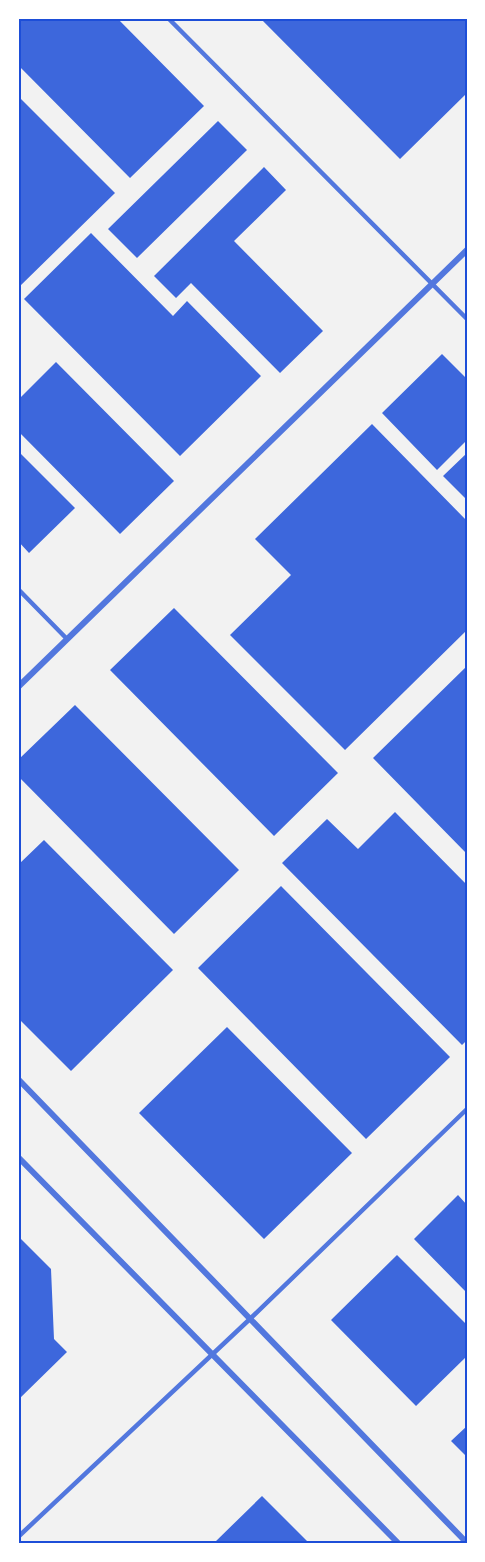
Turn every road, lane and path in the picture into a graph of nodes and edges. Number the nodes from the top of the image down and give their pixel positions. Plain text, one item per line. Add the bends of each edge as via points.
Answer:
1 (168, 18) edge
2 (467, 250) edge
3 (432, 284) junction
4 (467, 319) edge
5 (18, 589) edge
6 (67, 639) junction
7 (18, 687) edge
8 (18, 1079) edge
9 (467, 1109) edge
10 (18, 1157) edge
11 (251, 1318) junction
12 (212, 1353) junction
13 (18, 1537) edge
14 (467, 1543) edge
15 (399, 1544) edge

1 - 3 lane
2 - 3 street
3 - 4 lane
3 - 6 street
5 - 6 lane
6 - 7 street
8 - 11 street
9 - 11 lane
10 - 12 street
11 - 12 lane
11 - 14 street
12 - 13 lane
12 - 15 street

